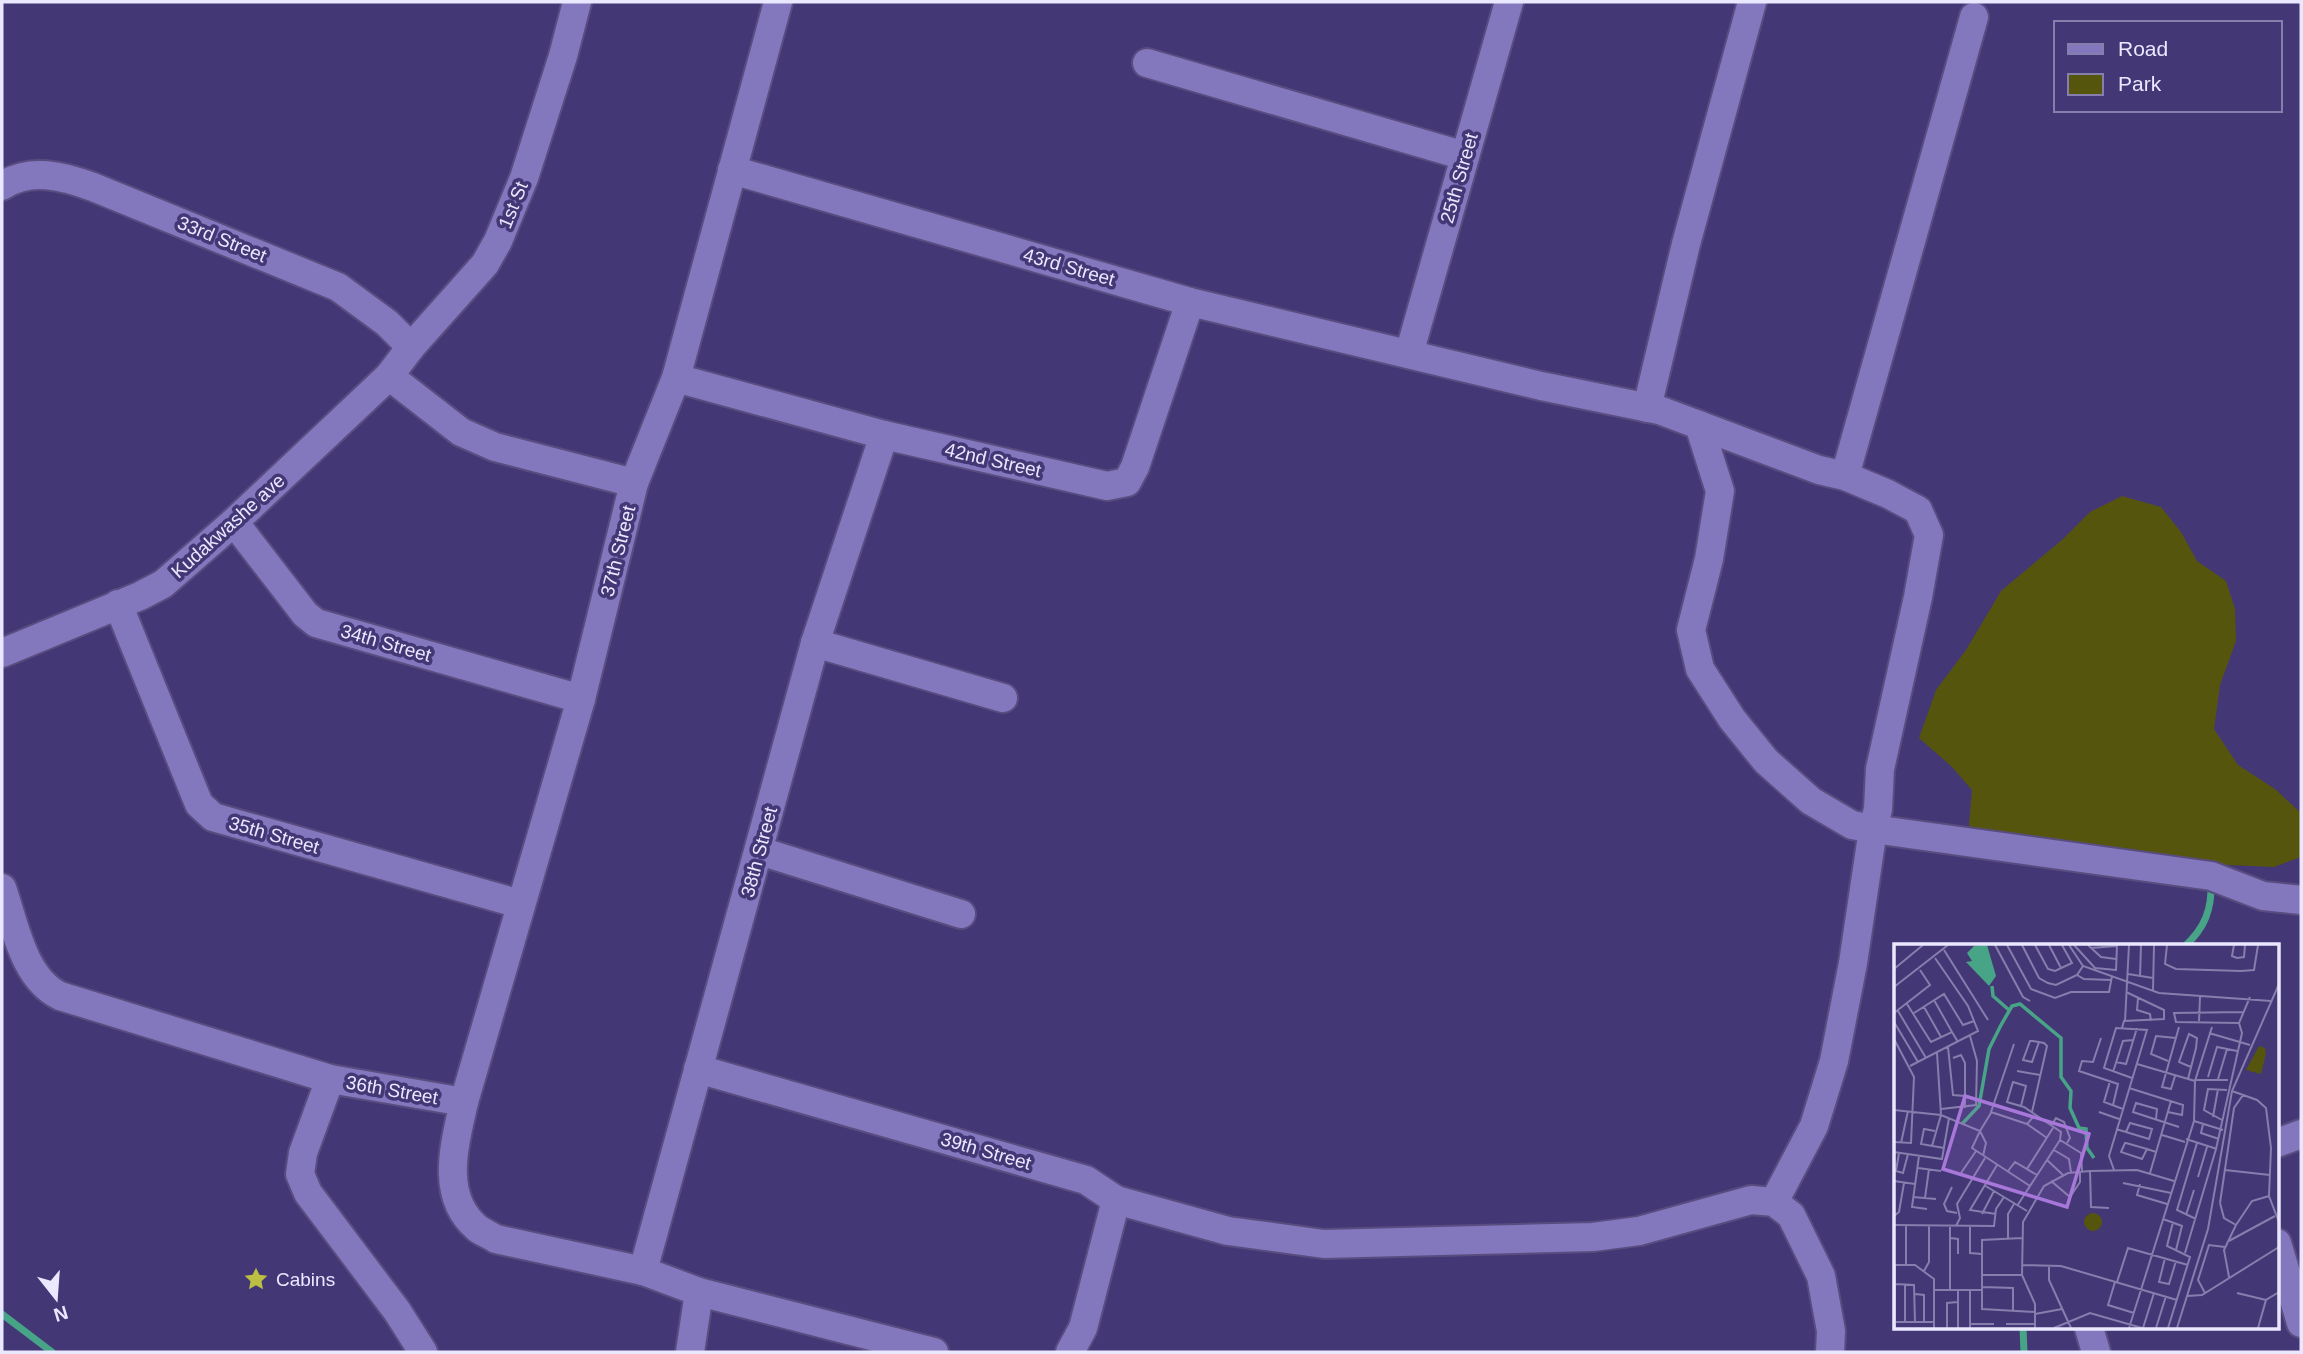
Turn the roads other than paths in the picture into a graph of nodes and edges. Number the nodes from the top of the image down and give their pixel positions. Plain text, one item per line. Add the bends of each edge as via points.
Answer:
1 (578, 2) edge
2 (778, 2) edge
3 (1509, 2) edge
4 (1752, 2) edge
5 (1974, 17) dead end
6 (1147, 63) dead end
7 (1465, 156) junction
8 (732, 170) junction
9 (7, 182) edge
10 (1190, 302) junction
11 (411, 347) junction
12 (1409, 354) junction
13 (389, 376) junction
14 (676, 378) junction
15 (1647, 408) junction
16 (1699, 425) junction
17 (884, 435) junction
18 (1845, 476) junction
19 (634, 483) junction
20 (234, 522) junction
21 (118, 604) junction
22 (815, 643) junction
23 (2, 653) edge
24 (1003, 698) dead end
25 (581, 699) junction
26 (1873, 829) junction
27 (760, 851) junction
28 (2, 888) edge
29 (2301, 901) edge
30 (520, 904) junction
31 (961, 914) dead end
32 (698, 1069) junction
33 (330, 1079) junction
34 (464, 1102) junction
35 (2301, 1134) edge
36 (2278, 1143) edge
37 (1116, 1200) junction
38 (1773, 1202) junction
39 (2278, 1246) edge
40 (643, 1271) junction
41 (699, 1292) junction
42 (2301, 1324) edge
43 (2090, 1330) edge
44 (423, 1352) edge
45 (690, 1352) edge
46 (934, 1352) edge
47 (1070, 1352) edge
48 (1830, 1352) edge
49 (2096, 1352) edge

1 - 11 street, 1st St via 524,178 498,241 485,264
2 - 8 street, 37th Street
3 - 7 street, 25th Street
4 - 15 street
5 - 18 street
6 - 7 street
7 - 12 street, 25th Street
8 - 10 street, 43rd Street
8 - 14 street, 37th Street
9 - 11 street, 33rd Street via 40,174 68,178 338,287
10 - 12 street, 43rd Street
10 - 17 street, 42nd Street via 1142,451 1127,482 1107,486
11 - 13 street, 1st St
12 - 15 street, 43rd Street
13 - 19 street via 474,439
13 - 20 street, Kudakwashe ave
14 - 17 street, 42nd Street
14 - 19 street, 37th Street
15 - 16 street, 43rd Street
16 - 18 street, 43rd Street
16 - 26 street via 1720,491 1691,630 1700,668 1766,761 1811,801 1852,825
17 - 22 street, 38th Street
18 - 26 street, 43rd Street via 1918,510 1929,534
19 - 25 street, 37th Street
20 - 21 street, Kudakwashe ave via 163,584
20 - 25 street, 34th Street via 316,623
21 - 23 street, Kudakwashe ave
21 - 30 street, 35th Street via 200,804 213,817
22 - 24 street
22 - 27 street, 38th Street
25 - 30 street, 37th Street
26 - 29 street via 2211,876 2263,896
26 - 38 street, 43rd Street via 1834,1061 1814,1126
27 - 31 street
27 - 32 street, 38th Street
28 - 33 street, 36th Street via 32,969 48,990
30 - 34 street, 37th Street
32 - 37 street, 39th Street via 1086,1180
32 - 40 street, 38th Street
33 - 34 street, 36th Street
33 - 44 street via 300,1174 308,1193
34 - 40 street, 36th Street via 452,1181 462,1210 477,1228 496,1239
35 - 36 street
37 - 38 street, 39th Street via 1228,1231 1324,1244 1593,1237 1639,1231 1751,1200
37 - 47 street via 1083,1328
38 - 48 street via 1791,1215 1821,1276
39 - 42 street
40 - 41 street, 36th Street
41 - 45 street
41 - 46 street, 36th Street
43 - 49 street

